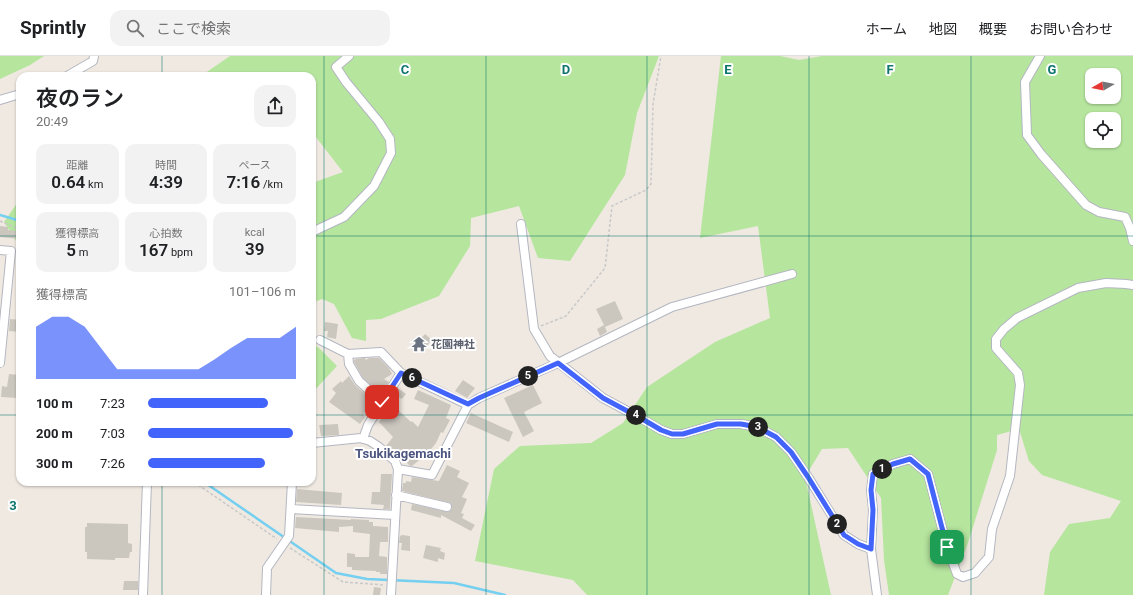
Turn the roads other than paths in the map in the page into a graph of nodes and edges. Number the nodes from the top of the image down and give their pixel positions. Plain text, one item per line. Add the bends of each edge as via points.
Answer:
1 (94, 56) edge
2 (349, 56) edge
3 (1040, 56) edge
4 (74, 72) edge
5 (16, 95) edge
6 (0, 100) edge
7 (521, 224) dead end
8 (316, 230) edge
9 (1133, 241) edge
10 (0, 250) edge
11 (792, 274) dead end
12 (1133, 285) edge
13 (320, 340) dead end
14 (348, 354) junction
15 (0, 363) edge
16 (558, 363) junction
17 (401, 373) junction
18 (382, 402) junction
19 (468, 404) junction
20 (363, 438) junction
21 (316, 444) edge
22 (398, 468) junction
23 (147, 486) edge
24 (292, 486) edge
25 (396, 495) junction
26 (447, 506) dead end
27 (291, 509) junction
28 (395, 515) junction
29 (871, 549) junction
30 (143, 595) edge
31 (266, 595) edge
32 (392, 595) edge
33 (877, 595) edge

1 - 4 street via 93,61
2 - 8 street via 336,68 390,139 391,153 374,186 344,217
3 - 9 street via 1025,82 1027,135 1040,154 1086,205 1099,212 1125,217
5 - 6 street
7 - 16 street via 534,329 550,356
10 - 15 street via 11,251
11 - 16 street via 672,307
12 - 29 street via 1106,283 1078,288 1017,318 996,339 996,348 1018,373 1020,385 1010,476 992,529 989,557 981,567 975,573 964,577 958,574 947,547 928,474 910,459 873,474
13 - 14 street
14 - 17 street via 381,352
14 - 18 street via 349,364 359,382
16 - 19 street
16 - 29 street via 603,398 672,434 683,434 717,424 741,424 757,427 776,437 791,452 844,535
17 - 18 street
17 - 19 street
18 - 20 street
19 - 22 street via 432,475
20 - 21 street
20 - 22 street via 379,447 395,461
22 - 25 street
23 - 30 street
24 - 27 street
25 - 26 street
25 - 28 street
27 - 28 street
27 - 31 street via 287,540 267,568
28 - 32 street
29 - 33 street

